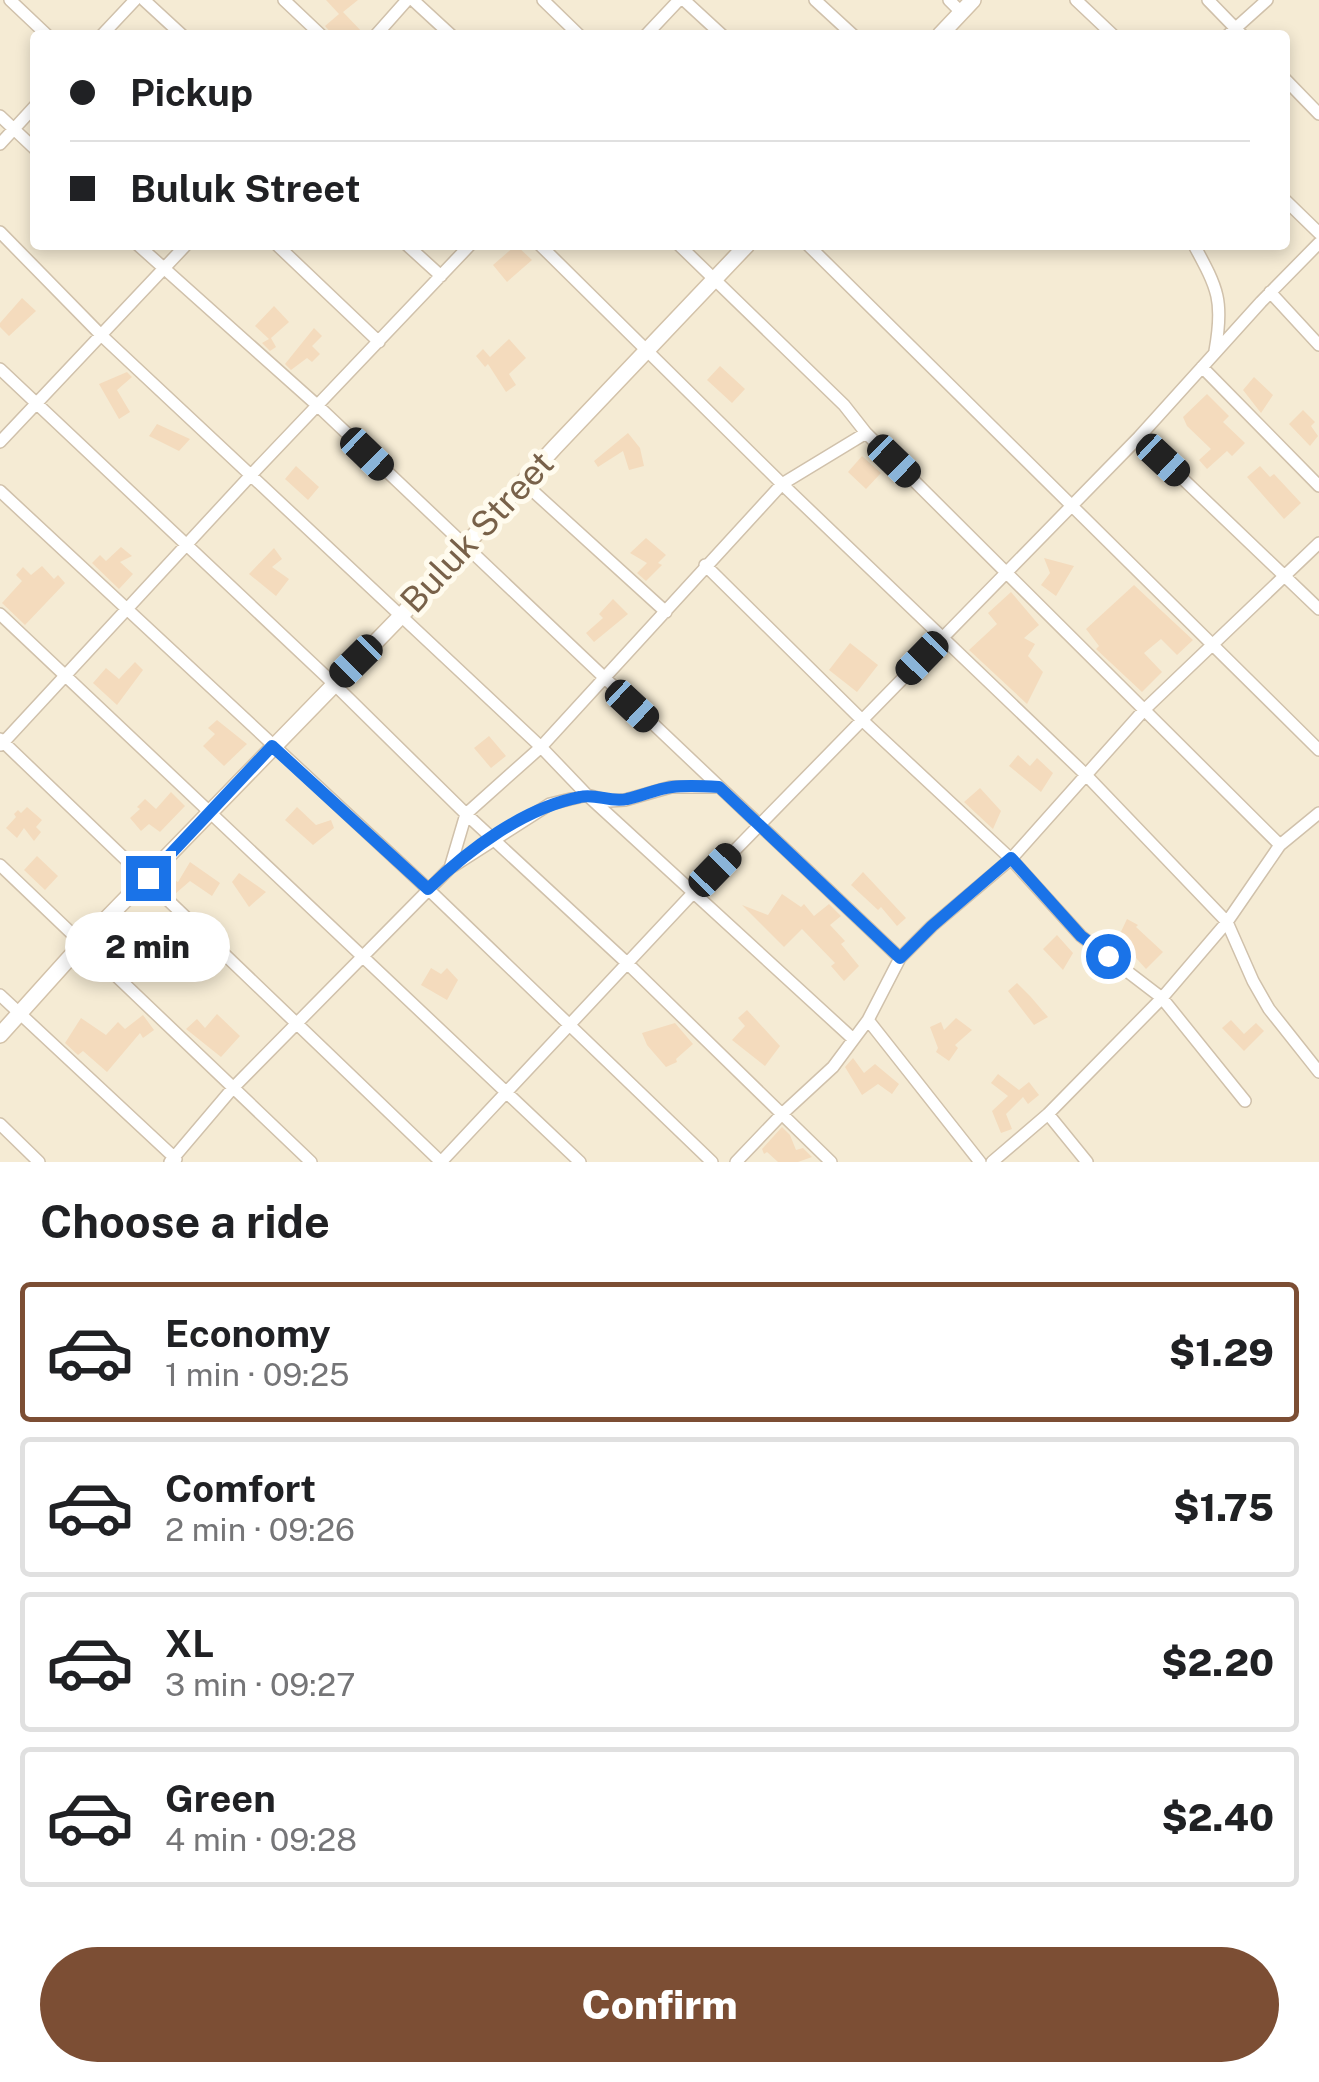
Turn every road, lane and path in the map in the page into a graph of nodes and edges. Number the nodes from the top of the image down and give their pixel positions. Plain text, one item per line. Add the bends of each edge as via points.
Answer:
1 (10, 0) edge
2 (134, 0) edge
3 (144, 0) edge
4 (284, 0) edge
5 (410, 0) edge
6 (543, 0) edge
7 (682, 0) edge
8 (815, 0) edge
9 (948, 0) edge
10 (1076, 0) edge
11 (1208, 0) edge
12 (1268, 0) edge
13 (967, 6) edge
14 (41, 30) edge
15 (107, 30) edge
16 (177, 30) edge
17 (316, 30) edge
18 (381, 30) edge
19 (444, 30) edge
20 (574, 30) edge
21 (651, 30) edge
22 (716, 30) edge
23 (848, 30) edge
24 (945, 30) edge
25 (1108, 30) edge
26 (1233, 30) edge
27 (1238, 30) edge
28 (1290, 84) edge
29 (30, 111) edge
30 (1319, 114) edge
31 (0, 116) edge
32 (14, 129) junction
33 (0, 144) edge
34 (30, 144) edge
35 (1290, 205) edge
36 (0, 232) edge
37 (1319, 233) edge
38 (1319, 243) edge
39 (143, 250) edge
40 (181, 250) edge
41 (281, 250) edge
42 (412, 250) edge
43 (465, 250) edge
44 (545, 250) edge
45 (684, 250) edge
46 (742, 250) edge
47 (813, 250) edge
48 (1197, 250) edge
49 (164, 269) junction
50 (441, 276) junction
51 (715, 278) junction
52 (1270, 292) junction
53 (101, 335) junction
54 (379, 342) junction
55 (1319, 345) edge
56 (647, 350) junction
57 (1215, 351) junction
58 (1202, 367) junction
59 (0, 369) edge
60 (36, 405) junction
61 (318, 406) junction
62 (866, 433) junction
63 (1138, 437) junction
64 (0, 442) edge
65 (251, 474) junction
66 (523, 482) junction
67 (782, 484) junction
68 (1319, 486) edge
69 (0, 491) edge
70 (1073, 504) junction
71 (1319, 543) edge
72 (188, 545) junction
73 (465, 548) junction
74 (705, 565) junction
75 (1007, 572) junction
76 (1286, 574) junction
77 (129, 608) junction
78 (1319, 610) edge
79 (666, 612) junction
80 (0, 614) edge
81 (400, 617) junction
82 (942, 638) junction
83 (1213, 644) junction
84 (66, 675) junction
85 (603, 678) junction
86 (334, 683) junction
87 (1144, 710) junction
88 (862, 720) junction
89 (1, 742) edge
90 (272, 746) junction
91 (542, 746) junction
92 (1319, 750) edge
93 (1086, 775) junction
94 (719, 787) junction
95 (587, 795) junction
96 (208, 812) junction
97 (1319, 813) edge
98 (466, 814) junction
99 (760, 825) junction
100 (492, 838) junction
101 (1280, 845) junction
102 (1011, 858) junction
103 (0, 866) edge
104 (450, 868) junction
105 (148, 878) junction
106 (428, 889) junction
107 (693, 893) junction
108 (1228, 922) junction
109 (81, 945) junction
110 (361, 957) junction
111 (900, 958) junction
112 (628, 963) junction
113 (0, 995) edge
114 (1162, 998) junction
115 (20, 1014) junction
116 (868, 1020) junction
117 (299, 1022) junction
118 (570, 1024) junction
119 (0, 1035) edge
120 (852, 1038) junction
121 (1319, 1072) edge
122 (232, 1089) junction
123 (506, 1092) junction
124 (1244, 1102) dead end
125 (782, 1114) junction
126 (1048, 1114) junction
127 (0, 1124) edge
128 (174, 1160) edge
129 (39, 1162) edge
130 (311, 1162) edge
131 (580, 1162) edge
132 (712, 1162) edge
133 (736, 1162) edge
134 (830, 1162) edge
135 (980, 1162) edge
136 (992, 1162) edge
137 (1086, 1162) edge

1 - 14 street
2 - 15 street
3 - 16 street
4 - 17 street
5 - 18 street
5 - 19 street
6 - 20 street
7 - 21 street
7 - 22 street
8 - 23 street
9 - 13 street
10 - 25 street
11 - 26 street
12 - 27 street
13 - 24 street
28 - 30 street
29 - 32 street
31 - 32 street
32 - 33 street
32 - 34 street
35 - 37 street
36 - 53 street
38 - 52 street
39 - 49 street
40 - 49 street
41 - 54 street
42 - 50 street
43 - 50 street
44 - 56 street
45 - 51 street
46 - 51 street, Buluk Street
47 - 70 street
48 - 57 street via 1215,283 1221,315
49 - 53 street
49 - 61 street
50 - 54 street
51 - 56 street, Buluk Street
51 - 62 street
52 - 55 street
52 - 57 street
53 - 60 street
53 - 65 street
54 - 61 street
56 - 66 street, Buluk Street
56 - 67 street
57 - 58 street
58 - 63 street
58 - 68 street
59 - 60 street
60 - 64 street
60 - 72 street
61 - 65 street
61 - 73 street
62 - 67 street
62 - 75 street
63 - 70 street
63 - 76 street
65 - 72 street
65 - 81 street
66 - 73 street, Buluk Street
66 - 79 street
67 - 74 street
67 - 82 street
69 - 77 street
70 - 75 street
70 - 83 street
71 - 76 street
72 - 77 street
72 - 86 street
73 - 81 street, Buluk Street
73 - 85 street
74 - 79 street
74 - 88 street
75 - 82 street
75 - 87 street
76 - 78 street
76 - 83 street
77 - 84 street
77 - 90 street
79 - 85 street
80 - 84 street
81 - 86 street, Buluk Street
81 - 91 street
82 - 88 street
82 - 93 street
83 - 87 street
83 - 92 street
84 - 89 street
84 - 96 street
85 - 91 street
85 - 94 street
86 - 90 street, Buluk Street
86 - 98 street
87 - 93 street
87 - 101 street
88 - 99 street
88 - 102 street
89 - 105 street
90 - 96 street, Buluk Street
90 - 106 street
91 - 95 street
91 - 98 street
93 - 102 street
93 - 108 street
94 - 95 street via 671,787 626,800
94 - 99 street
95 - 100 street via 550,804
95 - 107 street
96 - 105 street, Buluk Street
96 - 110 street
97 - 101 street
98 - 100 street
98 - 104 street
99 - 107 street
99 - 111 street
100 - 104 street
100 - 112 street
101 - 108 street
102 - 111 street
102 - 114 street via 1081,936
103 - 109 street
104 - 106 street
105 - 109 street, Buluk Street
105 - 117 street
106 - 110 street
106 - 118 street
107 - 112 street
107 - 120 street
108 - 114 street
108 - 121 street via 1268,1008
109 - 115 street, Buluk Street
109 - 122 street
110 - 117 street
110 - 123 street
111 - 116 street
112 - 118 street
112 - 125 street
113 - 115 street
114 - 124 street
114 - 126 street
115 - 119 street, Buluk Street
115 - 128 street
116 - 120 street
116 - 135 street
117 - 122 street
117 - 123 street via 441,1162
118 - 123 street
118 - 132 street
120 - 125 street via 833,1067
122 - 128 street
122 - 130 street
123 - 131 street
125 - 133 street
125 - 134 street
126 - 136 street
126 - 137 street
127 - 129 street

